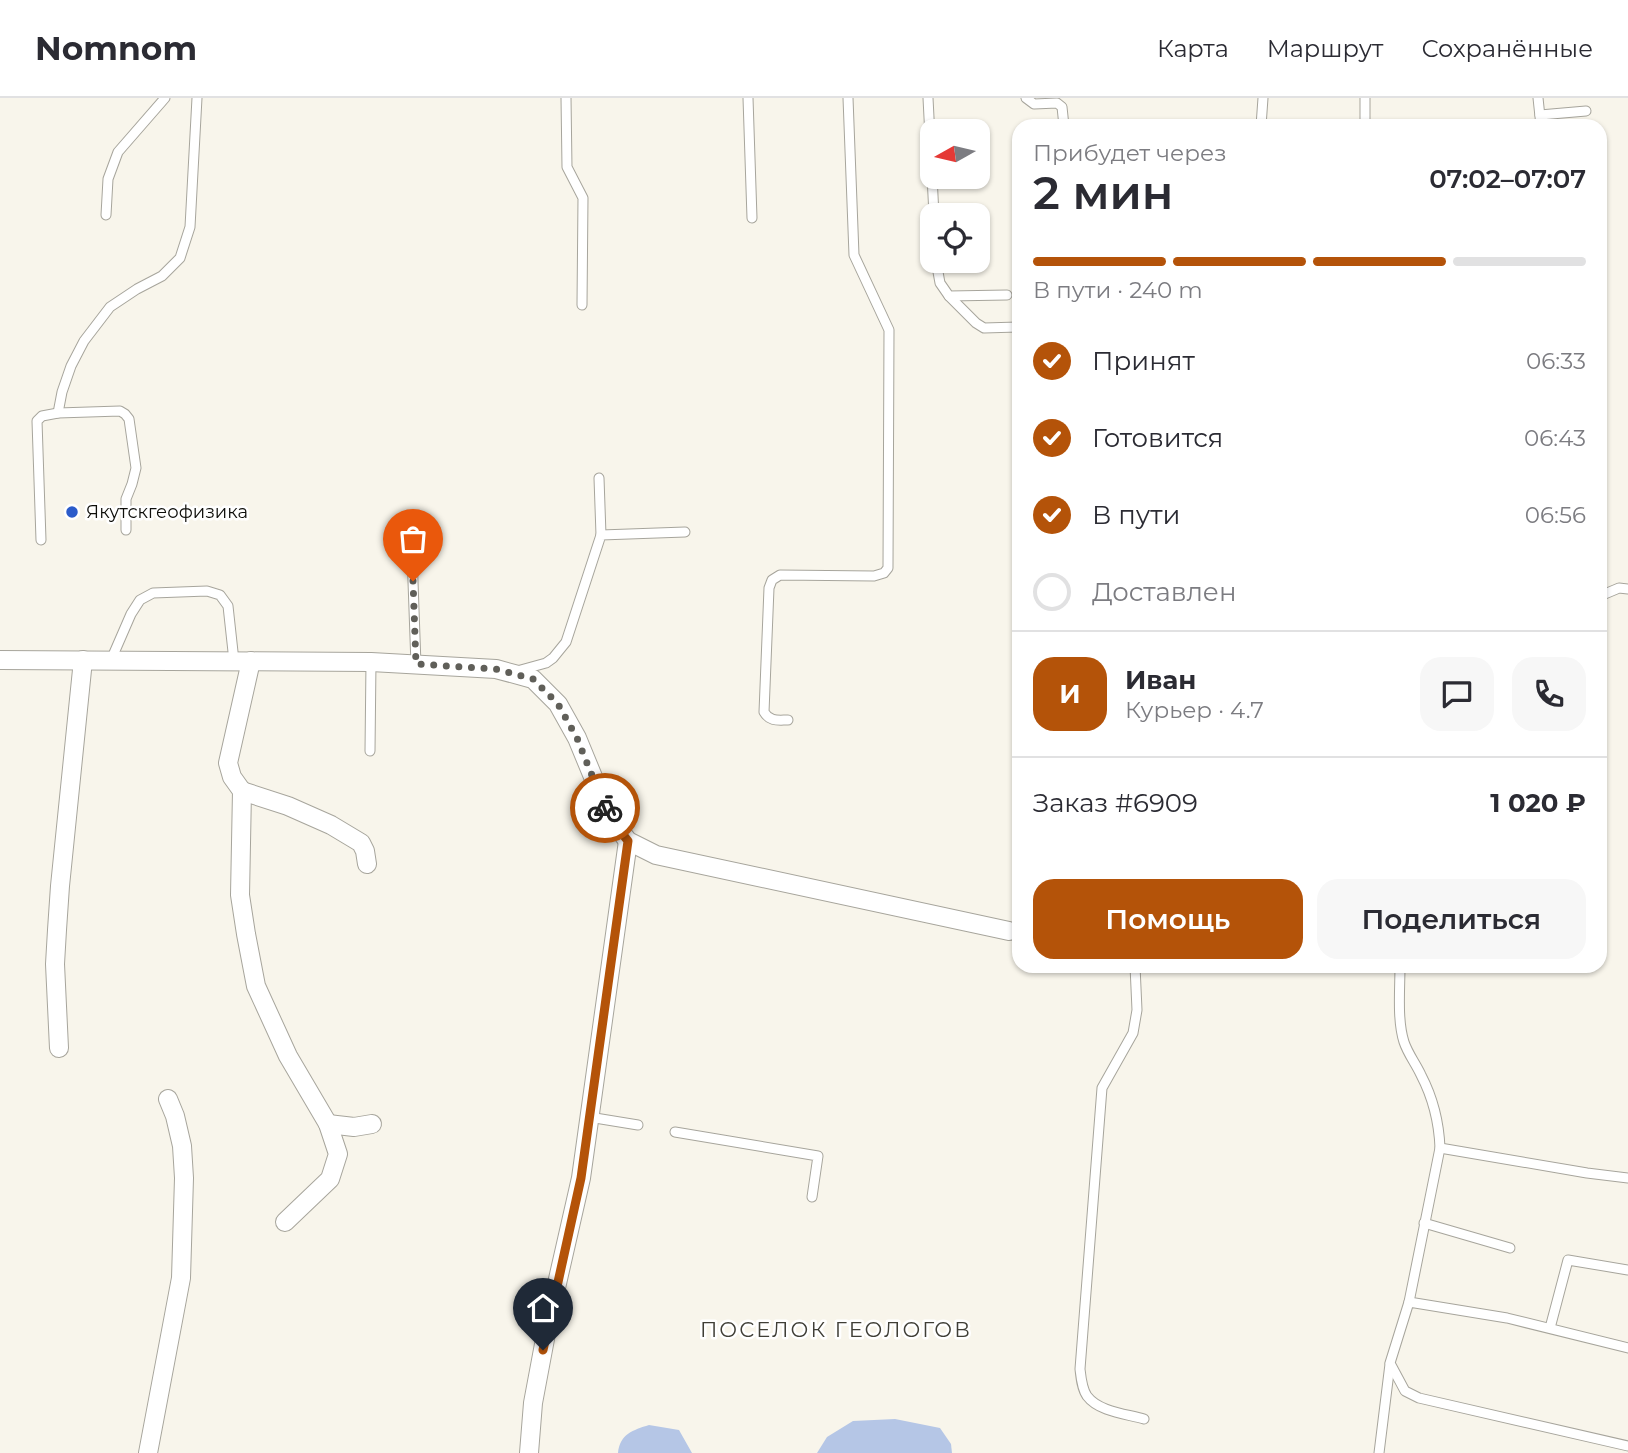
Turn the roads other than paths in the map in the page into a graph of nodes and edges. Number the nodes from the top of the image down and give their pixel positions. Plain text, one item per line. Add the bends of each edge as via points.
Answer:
1 (165, 98) edge
2 (197, 98) edge
3 (566, 98) edge
4 (748, 98) edge
5 (848, 98) edge
6 (928, 98) edge
7 (1026, 98) edge
8 (1263, 98) edge
9 (1365, 98) edge
10 (1538, 98) edge
11 (1586, 111) dead end
12 (1540, 115) junction
13 (1064, 119) edge
14 (1262, 119) edge
15 (1365, 119) edge
16 (1540, 119) edge
17 (933, 203) edge
18 (106, 215) dead end
19 (752, 218) dead end
20 (938, 273) edge
21 (1007, 295) dead end
22 (948, 296) junction
23 (582, 305) dead end
24 (1012, 327) edge
25 (58, 413) junction
26 (599, 478) dead end
27 (411, 526) dead end
28 (125, 530) dead end
29 (685, 533) dead end
30 (601, 535) junction
31 (41, 540) dead end
32 (1628, 589) edge
33 (1607, 593) edge
34 (0, 660) edge
35 (83, 660) junction
36 (111, 660) junction
37 (242, 661) junction
38 (371, 662) junction
39 (416, 664) junction
40 (509, 673) junction
41 (788, 720) dead end
42 (370, 751) dead end
43 (242, 791) junction
44 (628, 841) junction
45 (367, 864) dead end
46 (1012, 932) edge
47 (1135, 973) edge
48 (1400, 973) edge
49 (58, 1048) dead end
50 (168, 1099) dead end
51 (589, 1117) junction
52 (328, 1124) junction
53 (372, 1124) dead end
54 (638, 1125) dead end
55 (675, 1132) dead end
56 (1440, 1148) junction
57 (1628, 1178) edge
58 (812, 1198) dead end
59 (285, 1222) dead end
60 (1424, 1223) junction
61 (1510, 1248) dead end
62 (1628, 1270) edge
63 (1409, 1302) junction
64 (1550, 1328) junction
65 (1628, 1348) edge
66 (1390, 1363) junction
67 (1144, 1419) dead end
68 (1628, 1446) edge
69 (148, 1453) edge
70 (529, 1453) edge
71 (1379, 1453) edge

1 - 18 lane via 118,152 108,179
2 - 25 lane via 190,227 180,258 162,276 110,307 71,366
3 - 23 lane via 567,167 583,198
4 - 19 lane
5 - 41 lane via 854,255 889,330 888,568 874,576 780,575 772,580 768,588 764,712 773,720
6 - 17 lane
7 - 13 lane via 1034,104 1057,103
8 - 14 lane
9 - 15 lane
10 - 12 lane
11 - 12 lane
12 - 16 lane
20 - 22 lane
21 - 22 lane
22 - 24 lane via 984,328
25 - 28 lane via 120,411 129,419 136,468 126,499
25 - 31 lane via 37,421
26 - 30 lane
27 - 39 lane
29 - 30 lane
30 - 40 lane via 566,642 546,663
32 - 33 lane
34 - 35 street
35 - 36 street
35 - 49 street via 60,886 55,964
36 - 37 street
36 - 37 lane via 141,600 153,593 207,591 220,595 228,606
37 - 38 street
37 - 43 street via 228,763
38 - 39 street
38 - 42 lane
39 - 40 street
40 - 44 street via 533,679 558,704 610,818
43 - 45 street via 331,825 361,843
43 - 52 street via 240,895 256,986 288,1056
44 - 46 street via 656,855
44 - 51 street
47 - 67 lane via 1133,1033 1102,1088 1080,1369 1087,1397 1100,1407
48 - 56 lane via 1402,1038 1434,1104
50 - 69 street via 182,1146 181,1278
51 - 54 lane
51 - 70 street via 581,1178 533,1403
52 - 53 street
52 - 59 street via 338,1154 330,1179
55 - 58 lane via 818,1156
56 - 57 lane
56 - 60 lane
60 - 61 lane
60 - 63 lane
62 - 64 lane via 1568,1260
63 - 64 lane
63 - 66 lane
64 - 65 lane
66 - 68 lane via 1405,1391 1419,1398
66 - 71 lane

